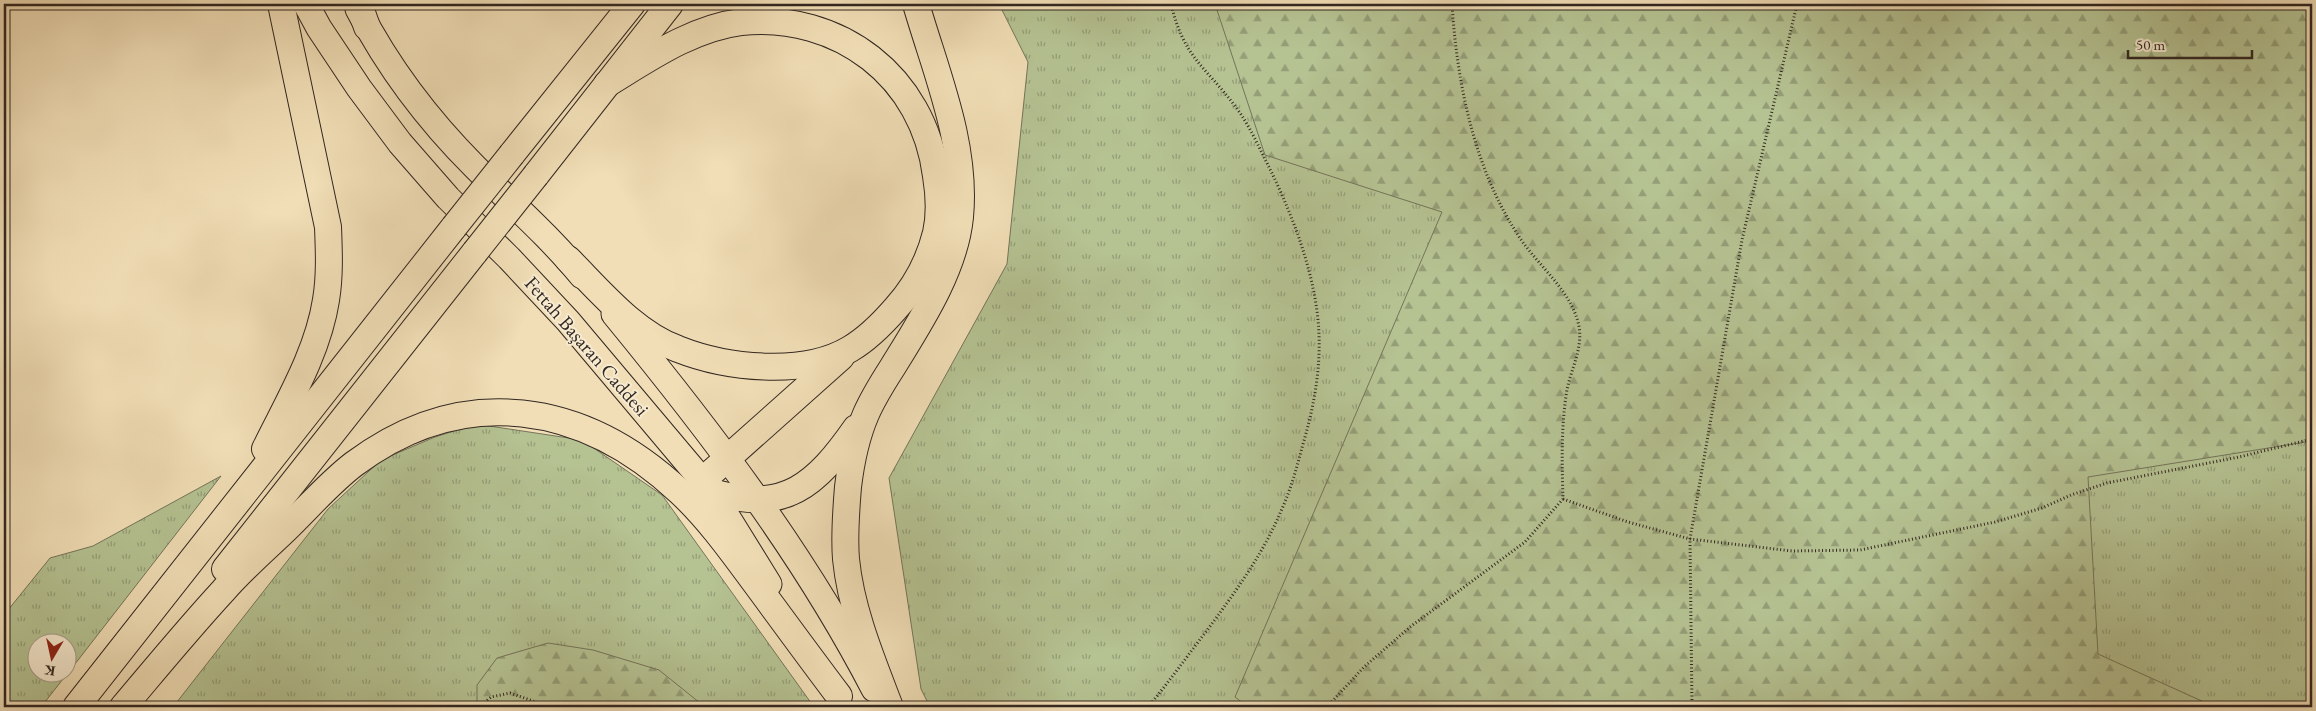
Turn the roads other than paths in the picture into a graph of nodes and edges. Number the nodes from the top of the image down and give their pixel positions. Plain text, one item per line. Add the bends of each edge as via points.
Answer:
1 (282, 4) edge
2 (306, 4) edge
3 (355, 4) edge
4 (619, 4) edge
5 (632, 4) edge
6 (670, 4) edge
7 (916, 4) edge
8 (363, 15) edge
9 (599, 44) junction
10 (607, 84) junction
11 (568, 259) junction
12 (849, 350) junction
13 (866, 413) junction
14 (728, 460) junction
15 (707, 487) junction
16 (242, 496) junction
17 (757, 501) junction
18 (842, 702) edge
19 (76, 707) edge
20 (116, 707) edge
21 (123, 707) edge
22 (883, 707) edge
23 (890, 707) edge

1 - 16 highway via 328,228 326,301 316,341
2 - 15 main road, Fettah Başaran Caddesi via 354,81 400,143 448,198 568,321
3 - 8 main road
4 - 9 highway
5 - 9 highway
6 - 10 highway
7 - 13 highway via 947,106 959,159 962,188 960,219 938,290
8 - 11 main road via 397,75 433,120 474,166
9 - 16 highway, bridge
10 - 12 highway via 666,48 707,30 740,22 775,21 803,25 836,38 869,56 892,77 908,95 923,122 934,154 938,193 936,232 913,289 884,322
10 - 20 highway, bridge
11 - 12 highway via 607,299 647,332 677,349 712,359 771,368 824,360
11 - 14 main road via 660,370
12 - 14 highway
13 - 17 highway via 816,477 792,493
13 - 23 highway via 850,471 845,520 846,559 853,599
14 - 15 highway
14 - 17 main road
15 - 17 highway via 737,500
15 - 18 main road, Fettah Başaran Caddesi
16 - 19 highway
17 - 22 main road via 801,565
18 - 21 highway via 738,560 681,492 624,448 596,433 540,415 504,412 454,418 416,430 352,465 224,589

